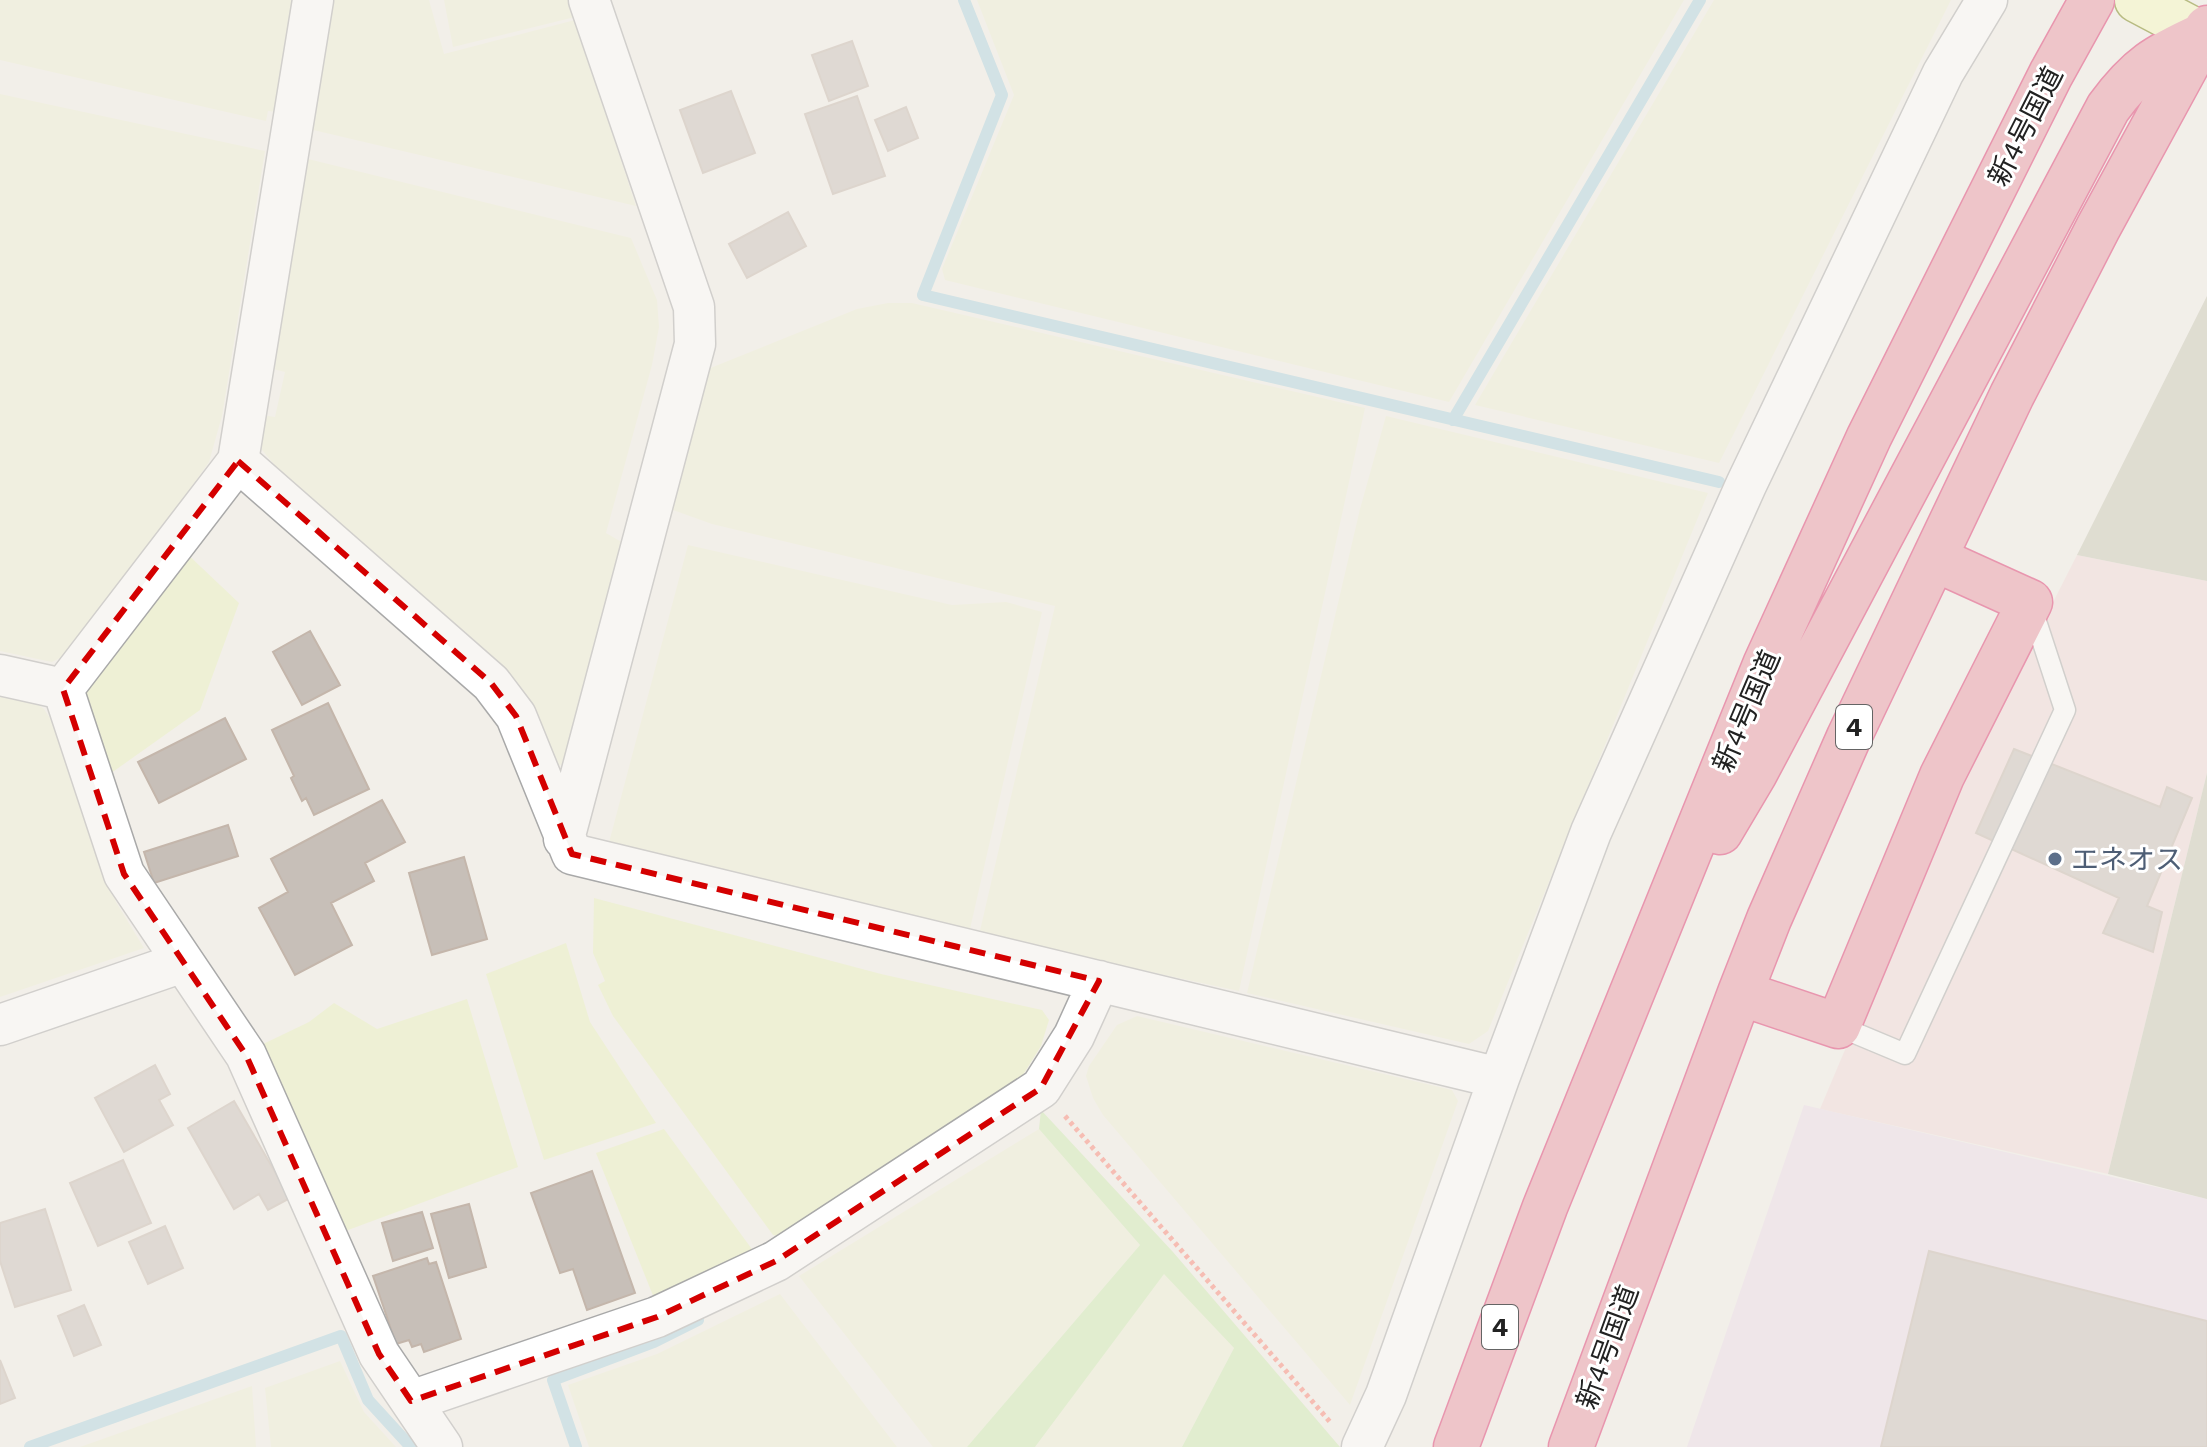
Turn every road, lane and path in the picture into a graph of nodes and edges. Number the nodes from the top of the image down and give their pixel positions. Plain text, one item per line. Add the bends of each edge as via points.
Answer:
1 (313, 0) edge
2 (589, 0) edge
3 (1987, 0) edge
4 (2092, 0) edge
5 (2137, 0) edge
6 (2206, 34) edge
7 (238, 461) junction
8 (1935, 559) junction
9 (2030, 602) junction
10 (0, 675) edge
11 (63, 689) junction
12 (564, 839) junction
13 (1645, 957) junction
14 (183, 962) junction
15 (1099, 981) junction
16 (1740, 993) junction
17 (0, 1025) edge
18 (1838, 1026) junction
19 (1499, 1078) junction
20 (1041, 1088) junction
21 (411, 1401) junction
22 (1347, 1435) edge
23 (442, 1447) edge
24 (1456, 1447) edge
25 (1571, 1447) edge

1 - 7 street
2 - 12 street via 694,307 695,344
3 - 19 street via 1943,73 1746,485 1591,832
4 - 13 highway, 新4号国道 / 4 via 1869,437 1765,665
5 - 6 street
6 - 8 highway, 新4号国道 / 4 via 2098,228
6 - 13 highway via 2143,66 2108,108 1755,773
7 - 11 street
7 - 12 street via 491,683 516,716
8 - 9 highway
8 - 16 highway, 新4号国道 / 4 via 1849,737
9 - 18 highway via 1942,776
9 - 18 lane via 2065,710 1905,1054
10 - 11 street
11 - 14 street via 124,874
12 - 15 street via 572,854
13 - 24 highway, 新4号国道 / 4
14 - 17 street
14 - 21 street via 246,1055 379,1354
15 - 19 street
15 - 20 street via 1074,1036
16 - 18 highway
16 - 25 highway, 新4号国道 / 4
19 - 22 street via 1386,1395
20 - 21 street via 776,1261 657,1317
20 - 22 path
21 - 23 street

